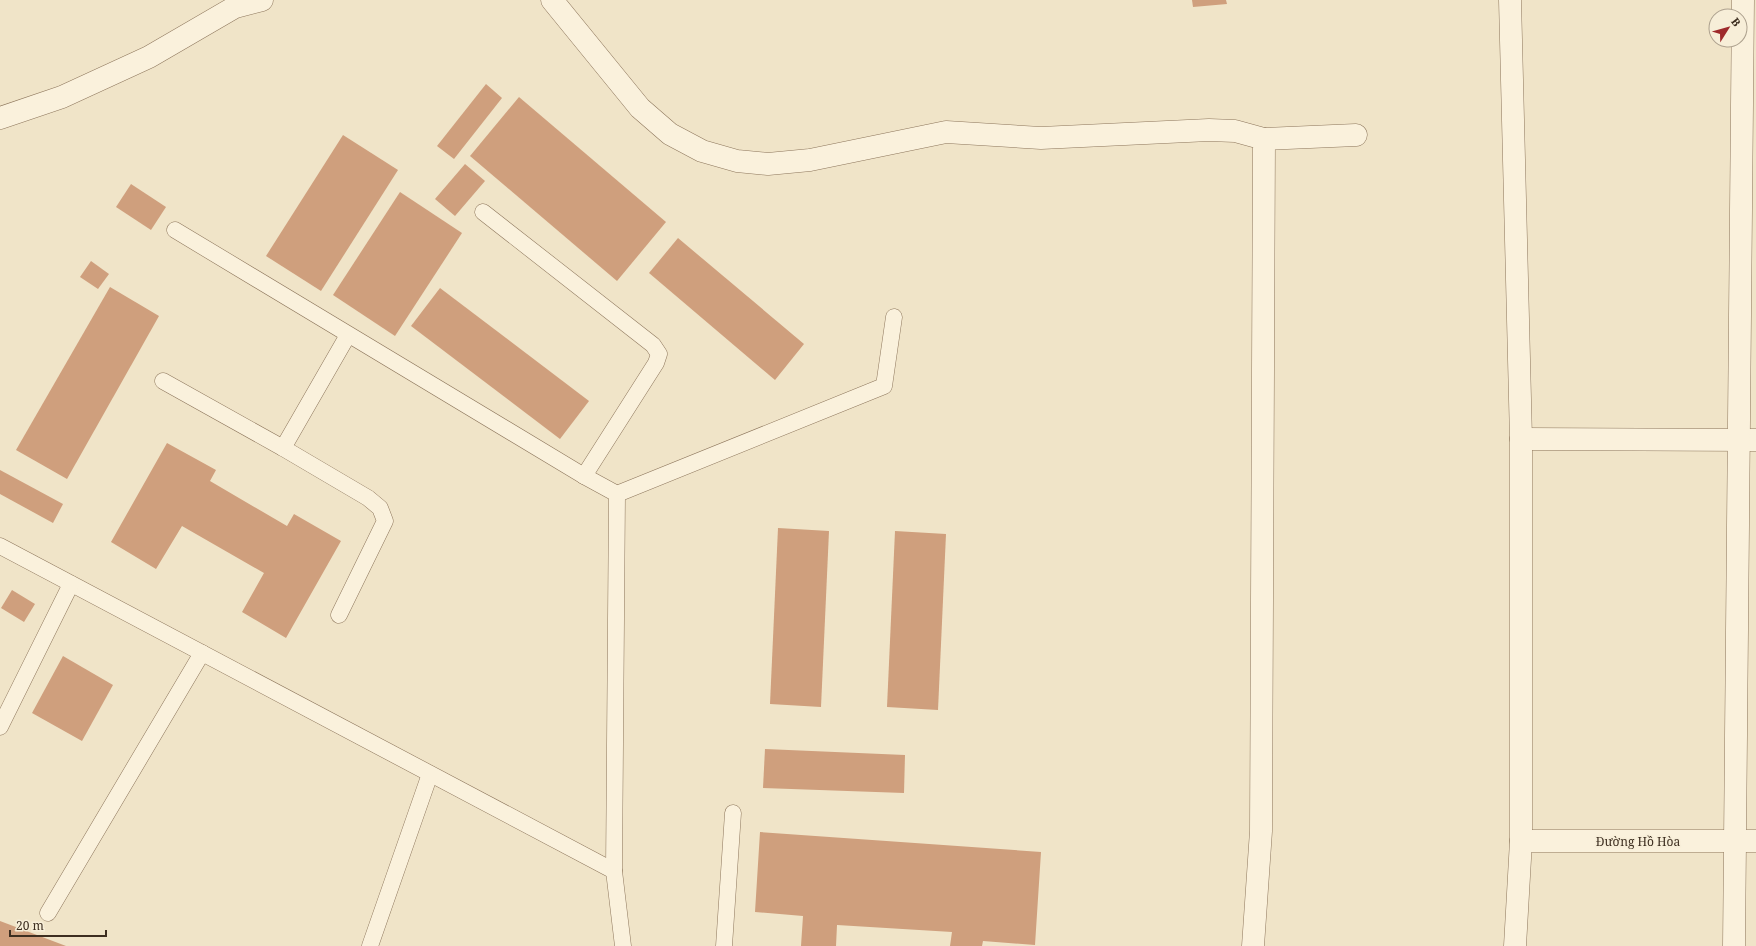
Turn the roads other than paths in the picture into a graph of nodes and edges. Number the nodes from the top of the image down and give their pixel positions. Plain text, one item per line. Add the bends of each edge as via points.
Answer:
1 (262, 0) edge
2 (552, 0) edge
3 (1510, 0) edge
4 (1742, 0) edge
5 (232, 4) edge
6 (0, 118) edge
7 (1356, 135) dead end
8 (1264, 139) junction
9 (483, 212) dead end
10 (1748, 216) edge
11 (175, 230) dead end
12 (894, 317) dead end
13 (348, 335) junction
14 (163, 381) dead end
15 (1521, 439) junction
16 (1747, 440) edge
17 (283, 448) junction
18 (584, 476) junction
19 (617, 494) junction
20 (0, 546) edge
21 (72, 584) junction
22 (339, 615) dead end
23 (202, 653) junction
24 (5, 704) edge
25 (0, 727) edge
26 (430, 774) junction
27 (733, 813) dead end
28 (1521, 841) junction
29 (1746, 841) edge
30 (614, 872) junction
31 (48, 913) dead end
32 (370, 946) edge
33 (623, 946) edge
34 (724, 946) edge
35 (1253, 946) edge
36 (1515, 946) edge
37 (1734, 946) edge

1 - 5 street
2 - 8 street via 640,108 670,134 702,151 737,161 768,164 810,160 946,132 1041,138 1209,130 1235,131
3 - 15 street
4 - 10 street
5 - 6 street via 133,65 62,97
7 - 8 street
8 - 35 street via 1261,831
9 - 18 lane via 653,345 659,354 656,363
10 - 16 street
11 - 13 lane
12 - 19 lane via 884,386
13 - 17 lane
13 - 18 lane
14 - 17 lane
15 - 16 street
15 - 28 street
16 - 29 street
17 - 22 lane via 368,498 380,508 385,521
18 - 19 lane
19 - 30 lane
20 - 21 lane
21 - 23 lane
21 - 24 lane
23 - 26 lane
23 - 31 lane
24 - 25 lane
26 - 30 lane
26 - 32 lane
27 - 34 lane
28 - 29 street, Đường Hồ Hòa
28 - 36 street
29 - 37 street
30 - 33 lane

